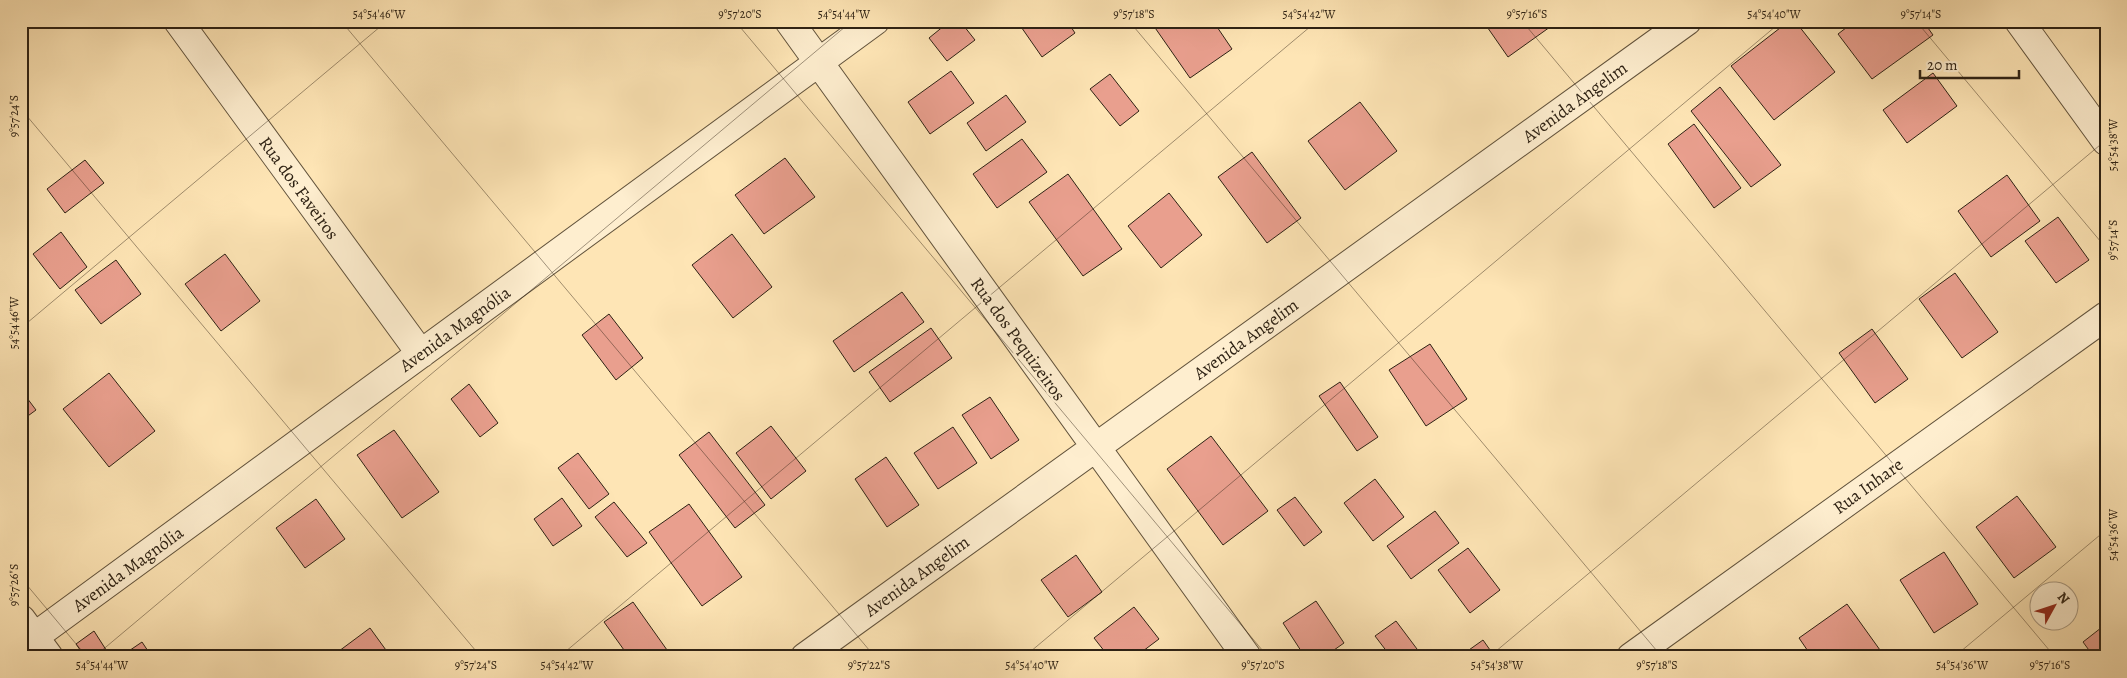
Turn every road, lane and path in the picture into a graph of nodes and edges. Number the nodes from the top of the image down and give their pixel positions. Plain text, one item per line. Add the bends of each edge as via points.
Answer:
1 (178, 21) edge
2 (789, 21) edge
3 (875, 21) edge
4 (1687, 21) edge
5 (2019, 21) edge
6 (819, 62) junction
7 (2106, 141) edge
8 (2106, 316) edge
9 (420, 354) junction
10 (1096, 447) junction
11 (35, 638) edge
12 (805, 657) edge
13 (1247, 657) edge
14 (1631, 657) edge

1 - 9 street, Rua dos Faveiros
2 - 6 street, Rua dos Pequizeiros
3 - 6 street, Avenida Magnólia
4 - 10 street, Avenida Angelim
5 - 7 street
6 - 9 street, Avenida Magnólia
6 - 10 street, Rua dos Pequizeiros
8 - 14 street, Rua Inhare
9 - 11 street, Avenida Magnólia
10 - 12 street, Avenida Angelim
10 - 13 street, Rua dos Pequizeiros

